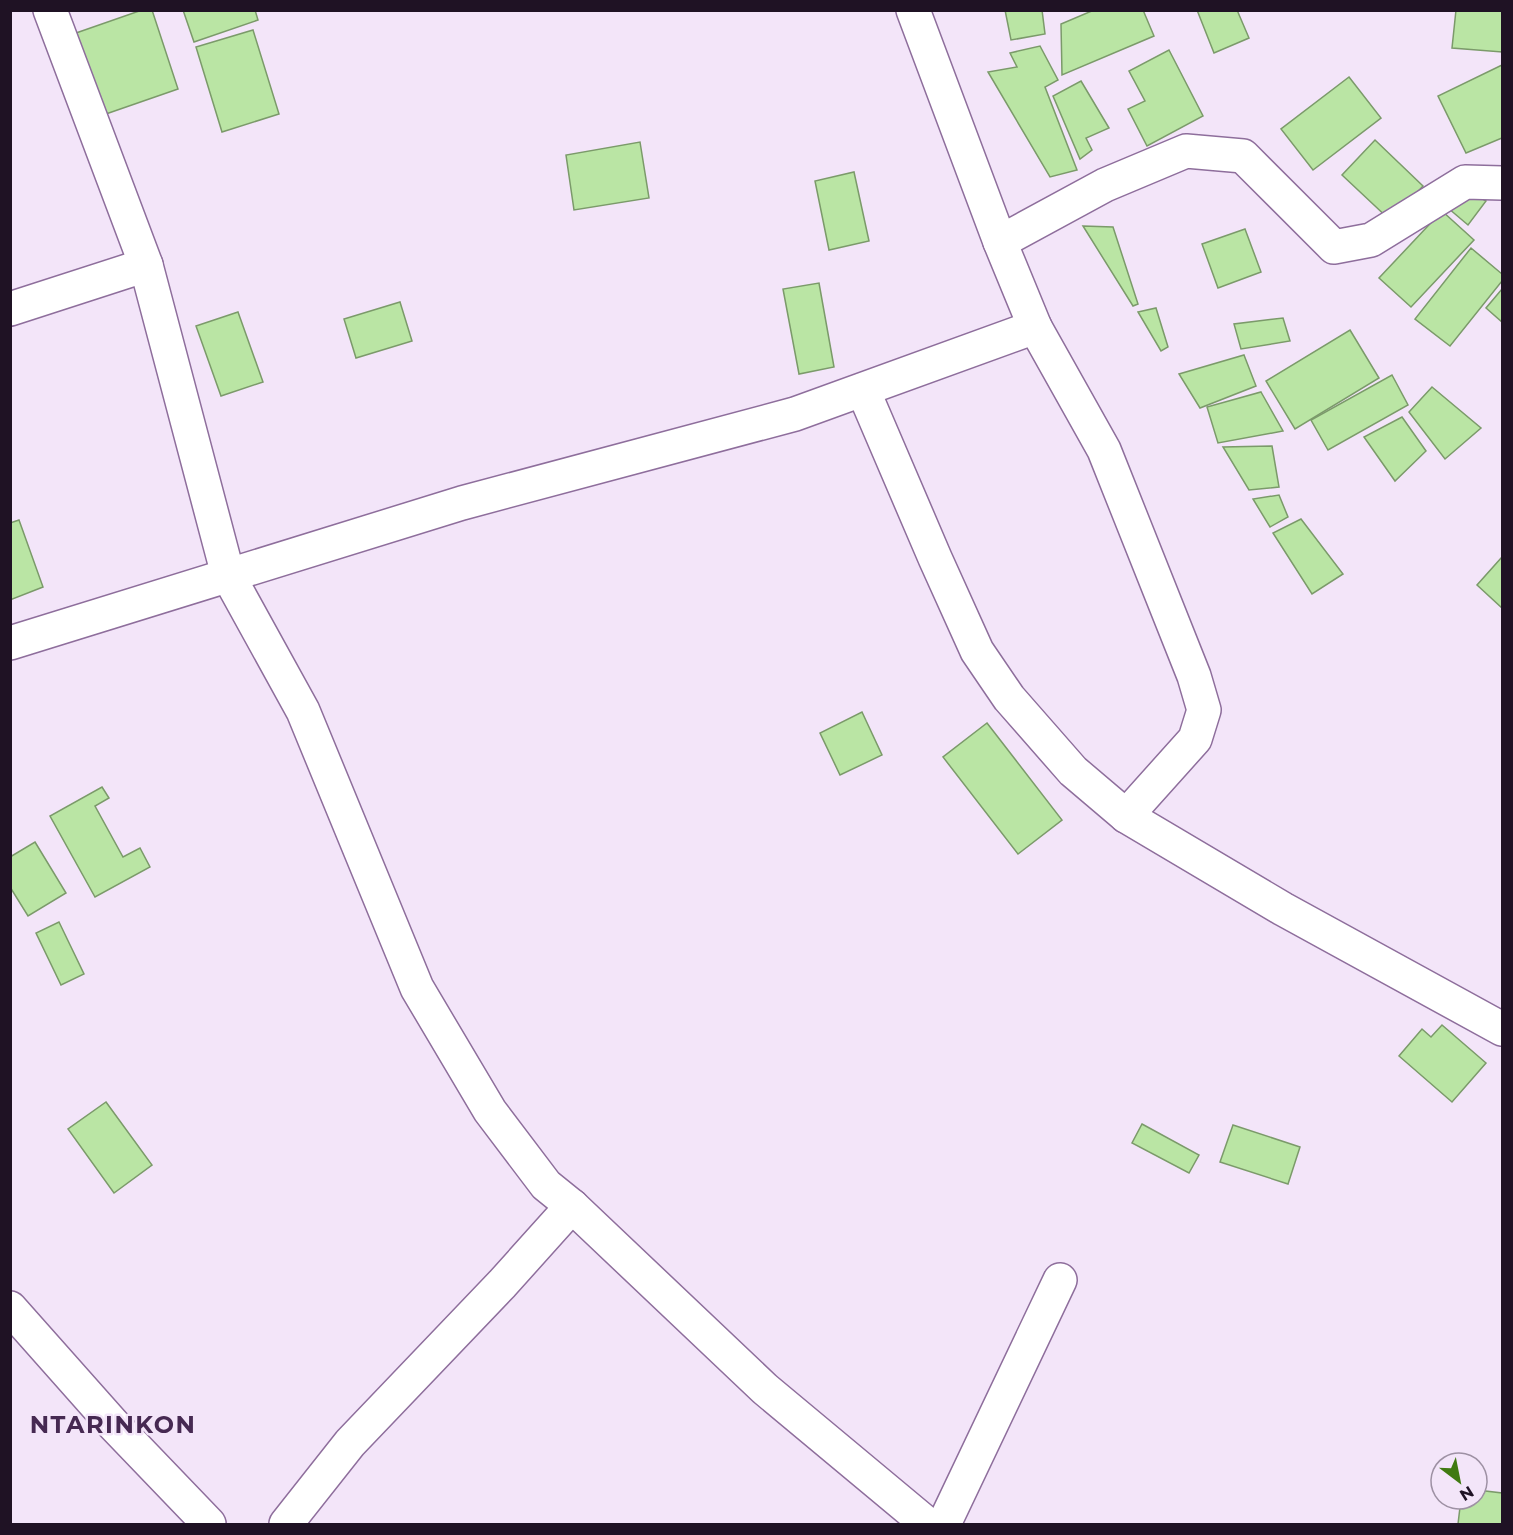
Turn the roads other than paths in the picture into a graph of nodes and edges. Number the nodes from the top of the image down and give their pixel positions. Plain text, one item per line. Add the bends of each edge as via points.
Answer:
1 (50, 10) edge
2 (913, 10) edge
3 (1503, 183) edge
4 (1000, 242) junction
5 (146, 265) junction
6 (10, 309) edge
7 (1035, 327) junction
8 (863, 390) junction
9 (228, 575) junction
10 (10, 643) edge
11 (1126, 816) junction
12 (1503, 1029) edge
13 (572, 1206) junction
14 (1060, 1280) dead end
15 (10, 1308) edge
16 (209, 1524) edge
17 (286, 1524) edge
18 (927, 1524) edge
19 (944, 1524) edge

1 - 5 main road
2 - 4 main road
3 - 4 main road via 1465,182 1371,240 1334,247 1243,156 1186,151 1105,185
4 - 7 main road
5 - 6 main road
5 - 9 main road
7 - 8 main road
7 - 11 main road via 1104,450 1194,675 1204,710 1195,739
8 - 9 main road via 795,414 462,503
8 - 11 main road via 977,651 1009,698 1073,771
9 - 10 main road
9 - 13 main road via 303,711 417,988 490,1111 546,1185
11 - 12 main road via 1283,909
13 - 17 main road via 350,1443
13 - 18 main road via 765,1389
14 - 19 main road
15 - 16 main road

